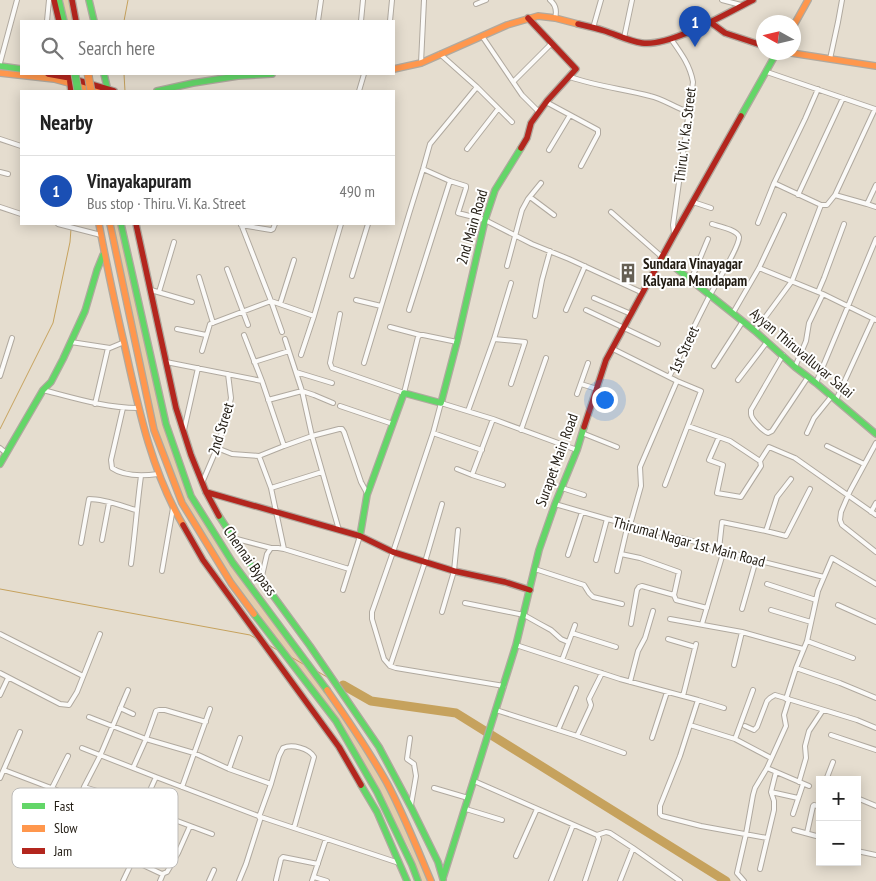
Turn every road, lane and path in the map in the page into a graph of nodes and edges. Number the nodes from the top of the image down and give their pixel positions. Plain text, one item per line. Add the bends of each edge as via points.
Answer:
1 (17, 0) edge
2 (49, 0) edge
3 (54, 0) edge
4 (59, 0) edge
5 (72, 0) edge
6 (89, 0) edge
7 (321, 0) edge
8 (363, 0) edge
9 (392, 0) edge
10 (424, 0) edge
11 (486, 0) edge
12 (550, 0) edge
13 (601, 0) edge
14 (632, 0) edge
15 (722, 0) edge
16 (752, 0) edge
17 (808, 0) edge
18 (842, 0) edge
19 (476, 4) dead end
20 (741, 5) junction
21 (799, 15) edge
22 (528, 18) junction
23 (555, 18) junction
24 (47, 20) edge
25 (59, 20) edge
26 (64, 20) edge
27 (76, 20) edge
28 (94, 20) edge
29 (318, 20) edge
30 (361, 20) edge
31 (390, 20) edge
32 (710, 22) junction
33 (593, 28) junction
34 (482, 36) junction
35 (624, 38) junction
36 (671, 39) junction
37 (552, 43) junction
38 (756, 43) edge
39 (440, 54) junction
40 (801, 54) edge
41 (830, 59) junction
42 (773, 60) edge
43 (421, 63) junction
44 (0, 65) edge
45 (876, 66) edge
46 (20, 69) edge
47 (395, 69) edge
48 (767, 72) junction
49 (0, 73) edge
50 (20, 75) edge
51 (23, 75) edge
52 (50, 75) edge
53 (88, 75) edge
54 (104, 75) edge
55 (255, 75) edge
56 (364, 75) edge
57 (71, 77) edge
58 (570, 77) junction
59 (57, 78) junction
60 (514, 81) junction
61 (477, 87) junction
62 (818, 89) junction
63 (71, 90) edge
64 (78, 90) edge
65 (91, 90) edge
66 (96, 90) edge
67 (107, 90) edge
68 (110, 90) edge
69 (161, 90) edge
70 (359, 90) edge
71 (843, 98) junction
72 (546, 102) junction
73 (498, 109) junction
74 (876, 109) edge
75 (538, 112) junction
76 (689, 112) junction
77 (570, 115) junction
78 (512, 122) dead end
79 (0, 139) edge
80 (20, 146) edge
81 (467, 149) dead end
82 (550, 150) dead end
83 (581, 166) dead end
84 (423, 169) junction
85 (0, 172) edge
86 (8, 174) dead end
87 (450, 181) junction
88 (774, 183) junction
89 (541, 184) dead end
90 (876, 185) edge
91 (798, 195) junction
92 (835, 195) junction
93 (530, 197) junction
94 (693, 202) junction
95 (868, 204) junction
96 (821, 205) junction
97 (0, 207) edge
98 (876, 207) edge
99 (711, 208) dead end
100 (611, 212) dead end
101 (20, 214) edge
102 (554, 215) dead end
103 (784, 215) dead end
104 (484, 220) junction
105 (758, 223) dead end
106 (712, 224) dead end
107 (844, 224) dead end
108 (62, 225) edge
109 (99, 225) edge
110 (110, 225) edge
111 (121, 225) edge
112 (136, 225) edge
113 (241, 225) edge
114 (246, 225) edge
115 (275, 225) edge
116 (341, 225) edge
117 (368, 225) edge
118 (101, 234) junction
119 (674, 235) junction
120 (516, 236) junction
121 (708, 239) dead end
122 (876, 240) edge
123 (174, 242) dead end
124 (550, 252) junction
125 (104, 253) junction
126 (662, 257) junction
127 (294, 260) dead end
128 (507, 266) dead end
129 (585, 266) junction
130 (759, 268) junction
131 (227, 269) dead end
132 (352, 276) dead end
133 (199, 278) dead end
134 (691, 280) junction
135 (792, 281) junction
136 (511, 283) dead end
137 (151, 290) junction
138 (159, 292) junction
139 (818, 292) junction
140 (643, 293) junction
141 (823, 294) junction
142 (710, 295) junction
143 (594, 298) dead end
144 (356, 300) dead end
145 (271, 301) junction
146 (192, 302) dead end
147 (280, 304) junction
148 (381, 306) junction
149 (849, 306) junction
150 (409, 310) dead end
151 (566, 310) dead end
152 (586, 310) dead end
153 (243, 312) junction
154 (340, 314) dead end
155 (631, 314) junction
156 (733, 314) junction
157 (314, 316) junction
158 (535, 316) dead end
159 (874, 319) edge
160 (742, 321) junction
161 (213, 323) junction
162 (248, 325) dead end
163 (390, 327) dead end
164 (624, 327) junction
165 (178, 329) dead end
166 (755, 331) junction
167 (282, 332) dead end
168 (206, 334) junction
169 (244, 335) dead end
170 (420, 335) junction
171 (12, 338) dead end
172 (285, 339) dead end
173 (494, 339) junction
174 (71, 342) junction
175 (122, 342) junction
176 (457, 342) junction
177 (767, 342) junction
178 (658, 344) dead end
179 (108, 348) junction
180 (612, 349) junction
181 (202, 351) dead end
182 (289, 351) junction
183 (301, 355) dead end
184 (783, 355) junction
185 (546, 358) dead end
186 (0, 360) edge
187 (5, 361) junction
188 (165, 362) junction
189 (254, 362) junction
190 (364, 363) dead end
191 (588, 363) dead end
192 (714, 366) dead end
193 (795, 367) junction
194 (198, 368) junction
195 (296, 372) junction
196 (228, 374) junction
197 (0, 376) edge
198 (808, 376) junction
199 (669, 377) junction
200 (738, 380) dead end
201 (262, 381) junction
202 (677, 381) junction
203 (816, 383) junction
204 (332, 384) dead end
205 (512, 384) dead end
206 (581, 384) junction
207 (597, 388) junction
208 (43, 390) junction
209 (302, 391) junction
210 (404, 393) junction
211 (577, 394) dead end
212 (833, 399) junction
213 (268, 400) junction
214 (333, 403) dead end
215 (441, 403) junction
216 (95, 404) junction
217 (340, 406) dead end
218 (123, 408) junction
219 (138, 408) junction
220 (468, 411) junction
221 (493, 419) junction
222 (393, 424) junction
223 (688, 426) junction
224 (521, 430) junction
225 (183, 432) junction
226 (876, 432) edge
227 (433, 433) junction
228 (582, 433) junction
229 (807, 433) dead end
230 (312, 436) junction
231 (719, 438) junction
232 (876, 443) edge
233 (284, 446) junction
234 (827, 446) dead end
235 (617, 447) dead end
236 (217, 448) junction
237 (3, 450) edge
238 (482, 450) junction
239 (577, 450) junction
240 (259, 456) junction
241 (760, 461) junction
242 (0, 464) edge
243 (864, 464) junction
244 (457, 469) dead end
245 (322, 472) junction
246 (158, 474) junction
247 (472, 475) junction
248 (141, 476) junction
249 (791, 479) dead end
250 (202, 483) junction
251 (503, 485) dead end
252 (665, 485) dead end
253 (271, 488) junction
254 (562, 488) junction
255 (810, 489) dead end
256 (206, 492) junction
257 (367, 495) junction
258 (584, 495) dead end
259 (848, 496) junction
260 (109, 502) junction
261 (876, 503) edge
262 (442, 504) dead end
263 (555, 504) junction
264 (173, 508) junction
265 (136, 510) junction
266 (276, 512) junction
267 (582, 512) junction
268 (871, 512) junction
269 (876, 515) edge
270 (607, 519) junction
271 (629, 525) junction
272 (339, 530) junction
273 (458, 530) dead end
274 (766, 531) junction
275 (360, 536) junction
276 (233, 538) junction
277 (102, 540) dead end
278 (81, 543) dead end
279 (271, 548) junction
280 (284, 549) junction
281 (722, 550) junction
282 (393, 552) junction
283 (876, 552) edge
284 (621, 554) junction
285 (568, 555) dead end
286 (596, 560) dead end
287 (756, 560) junction
288 (425, 562) junction
289 (131, 564) dead end
290 (350, 569) junction
291 (535, 569) junction
292 (617, 570) dead end
293 (162, 571) dead end
294 (454, 571) junction
295 (824, 577) junction
296 (261, 580) junction
297 (767, 584) dead end
298 (876, 584) edge
299 (343, 590) dead end
300 (530, 590) junction
301 (674, 595) junction
302 (816, 600) junction
303 (465, 603) dead end
304 (622, 604) dead end
305 (838, 606) dead end
306 (707, 608) junction
307 (742, 609) dead end
308 (771, 610) dead end
309 (653, 611) dead end
310 (442, 612) dead end
311 (524, 615) junction
312 (670, 619) dead end
313 (811, 622) junction
314 (876, 622) edge
315 (631, 624) dead end
316 (702, 624) junction
317 (575, 625) dead end
318 (742, 632) junction
319 (572, 633) junction
320 (0, 634) edge
321 (100, 634) dead end
322 (668, 639) dead end
323 (807, 641) junction
324 (568, 642) junction
325 (516, 645) junction
326 (616, 646) dead end
327 (803, 649) junction
328 (853, 658) dead end
329 (562, 660) junction
330 (734, 665) dead end
331 (390, 666) junction
332 (796, 668) junction
333 (0, 673) edge
334 (602, 673) junction
335 (83, 676) junction
336 (8, 678) junction
337 (630, 682) junction
338 (504, 686) junction
339 (576, 688) dead end
340 (128, 690) dead end
341 (752, 690) dead end
342 (667, 692) junction
343 (0, 695) edge
344 (683, 696) junction
345 (876, 698) edge
346 (787, 699) junction
347 (698, 700) junction
348 (120, 708) junction
349 (724, 708) dead end
350 (210, 709) dead end
351 (496, 710) junction
352 (824, 710) junction
353 (133, 714) dead end
354 (89, 717) dead end
355 (206, 722) junction
356 (690, 725) junction
357 (112, 726) junction
358 (745, 726) dead end
359 (876, 728) edge
360 (558, 730) junction
361 (20, 732) dead end
362 (831, 735) dead end
363 (577, 736) junction
364 (240, 738) dead end
365 (410, 738) dead end
366 (652, 738) dead end
367 (146, 739) junction
368 (735, 739) junction
369 (82, 748) dead end
370 (876, 750) edge
371 (194, 753) junction
372 (624, 753) dead end
373 (68, 756) dead end
374 (100, 756) junction
375 (771, 758) junction
376 (833, 762) dead end
377 (133, 768) junction
378 (767, 768) junction
379 (229, 769) junction
380 (4, 770) junction
381 (776, 772) junction
382 (828, 776) edge
383 (156, 777) junction
384 (0, 778) edge
385 (474, 781) junction
386 (801, 783) junction
387 (271, 784) junction
388 (809, 786) dead end
389 (182, 787) junction
390 (52, 788) joint
391 (84, 788) edge
392 (151, 788) edge
393 (434, 788) dead end
394 (771, 792) junction
395 (469, 798) junction
396 (798, 798) junction
397 (861, 799) edge
398 (876, 805) edge
399 (816, 806) edge
400 (410, 807) junction
401 (466, 809) junction
402 (537, 809) junction
403 (793, 814) dead end
404 (260, 817) junction
405 (502, 820) dead end
406 (178, 822) edge
407 (573, 825) junction
408 (190, 826) junction
409 (294, 828) junction
410 (794, 830) dead end
411 (807, 833) junction
412 (212, 834) dead end
413 (746, 834) junction
414 (597, 835) junction
415 (816, 836) edge
416 (767, 838) junction
417 (326, 839) junction
418 (633, 848) junction
419 (861, 852) edge
420 (178, 853) edge
421 (876, 855) edge
422 (516, 856) dead end
423 (399, 863) junction
424 (318, 864) junction
425 (129, 868) edge
426 (150, 868) edge
427 (169, 868) edge
428 (760, 869) dead end
429 (214, 870) dead end
430 (163, 874) junction
431 (313, 879) edge
432 (430, 879) edge
433 (240, 880) edge
434 (276, 880) edge
435 (442, 880) edge
436 (123, 881) edge
437 (160, 881) edge
438 (209, 881) edge
439 (246, 881) edge
440 (327, 881) edge
441 (407, 881) edge
442 (418, 881) edge
443 (551, 881) edge
444 (585, 881) edge
445 (620, 881) edge
446 (680, 881) edge
447 (744, 881) edge

1 - 44 street
2 - 24 street
3 - 25 main road
4 - 26 main road
5 - 27 main road
6 - 28 main road
7 - 29 street
8 - 30 street
9 - 31 street
10 - 43 street
11 - 19 street
12 - 23 street via 557,11
13 - 33 street
14 - 35 street
15 - 20 street
16 - 20 main road
17 - 21 main road
18 - 41 street
20 - 32 main road
22 - 23 main road
22 - 34 main road
22 - 37 main road
23 - 33 main road
32 - 36 main road
32 - 38 main road via 725,33
33 - 35 main road
34 - 39 main road
34 - 60 street
35 - 36 main road via 643,43
36 - 76 street, Thiru. Vi. Ka. Street via 688,62 692,74
37 - 58 main road via 576,69
37 - 60 street
39 - 43 main road
39 - 61 street
40 - 41 main road
41 - 45 main road
42 - 48 main road, Surapet Main Road
43 - 47 main road
44 - 46 main road
48 - 62 street
48 - 94 main road, Surapet Main Road
49 - 50 main road
51 - 59 main road
52 - 59 main road
53 - 65 main road, bridge
54 - 68 main road
55 - 69 main road via 193,82
56 - 70 street
57 - 59 main road
57 - 63 main road
57 - 64 main road, bridge
57 - 66 main road
57 - 67 main road
58 - 72 main road, 2nd Main Road
58 - 76 street via 651,96
60 - 75 street
61 - 73 street
61 - 84 street via 430,144
62 - 71 street
62 - 88 street
71 - 74 street
71 - 91 street
72 - 75 main road, 2nd Main Road
72 - 77 street
73 - 78 street
73 - 81 street
74 - 92 street
75 - 104 main road, 2nd Main Road via 527,138 495,190
76 - 119 street, Thiru. Vi. Ka. Street
77 - 82 street
77 - 83 street via 598,130
79 - 80 street
84 - 87 street
84 - 148 street
85 - 86 street
87 - 104 street via 466,186 458,213
87 - 150 street
88 - 91 street
88 - 105 street
89 - 93 street
90 - 95 street
91 - 96 street
92 - 95 street
92 - 96 street via 827,205
93 - 102 street
93 - 120 street via 522,210
94 - 99 street
94 - 119 main road, Surapet Main Road
95 - 98 street
96 - 135 street
97 - 101 street
100 - 126 street
103 - 130 street
104 - 120 street
104 - 176 main road, 2nd Main Road
106 - 142 street, 1st Street via 734,231 739,237
107 - 139 street
108 - 118 street
109 - 118 main road
110 - 442 main road, Chennai Bypass via 154,430 182,503 231,583 336,721 378,792
111 - 432 main road, Chennai Bypass via 166,424 191,496 233,563 344,714 387,783
112 - 137 main road
113 - 145 street
114 - 115 street via 271,230
116 - 157 street
117 - 132 street
118 - 125 main road
119 - 126 main road, Surapet Main Road
120 - 124 street
120 - 128 street
121 - 134 street
122 - 149 street
123 - 138 street
124 - 129 street
124 - 158 street
125 - 174 main road via 86,311
125 - 175 main road
126 - 134 main road, Ayyan Thiruvalluvar Salai
126 - 140 main road, Surapet Main Road
127 - 147 street
129 - 140 street
129 - 151 street
130 - 135 street
130 - 156 street
131 - 153 street
133 - 161 street
134 - 142 main road, Ayyan Thiruvalluvar Salai
135 - 139 street
135 - 166 street
136 - 173 street
137 - 138 street
137 - 188 main road
138 - 146 street
139 - 141 street
140 - 155 main road, Surapet Main Road
141 - 149 street
141 - 193 street via 809,323
142 - 156 main road, Ayyan Thiruvalluvar Salai
142 - 199 street, 1st Street
143 - 155 street
144 - 148 street
145 - 147 street
145 - 153 street
145 - 167 street
147 - 157 street
148 - 190 street
149 - 159 street
149 - 203 street
152 - 164 street
153 - 161 street
153 - 162 street
154 - 210 street via 330,366
155 - 164 main road, Surapet Main Road
156 - 160 main road, Ayyan Thiruvalluvar Salai
157 - 183 street
159 - 212 street
160 - 166 main road, Ayyan Thiruvalluvar Salai
160 - 192 street
161 - 168 street
163 - 170 street
164 - 178 street
164 - 180 main road, Surapet Main Road
165 - 168 street
166 - 177 main road, Ayyan Thiruvalluvar Salai
168 - 181 street
169 - 189 street
170 - 176 street
170 - 210 street
171 - 187 street
172 - 182 street
173 - 205 street via 525,342
173 - 220 street
174 - 179 street
174 - 208 main road via 51,382
175 - 179 street
175 - 219 main road
176 - 215 main road, 2nd Main Road
177 - 184 main road, Ayyan Thiruvalluvar Salai
177 - 200 street
179 - 216 street
180 - 199 street
180 - 207 main road, Surapet Main Road
182 - 189 street
182 - 195 street
184 - 193 main road, Ayyan Thiruvalluvar Salai
184 - 198 street via 752,410 752,417 764,431 772,431
185 - 224 street
186 - 187 street
187 - 197 street
188 - 194 street
188 - 225 main road
189 - 201 street
191 - 206 street
193 - 198 main road, Ayyan Thiruvalluvar Salai
194 - 196 street
194 - 225 street
195 - 204 street
195 - 209 street
196 - 201 street
196 - 236 street, 2nd Street via 231,398
198 - 203 main road, Ayyan Thiruvalluvar Salai
199 - 202 street, 1st Street
201 - 213 street
202 - 223 street, 1st Street via 701,391
202 - 271 street via 640,467 641,486
203 - 212 main road, Ayyan Thiruvalluvar Salai
206 - 207 street
206 - 211 street
207 - 228 main road, Surapet Main Road
208 - 216 street
208 - 237 main road
209 - 213 street
209 - 214 street
209 - 230 street
210 - 215 main road
210 - 222 main road
212 - 226 main road, Ayyan Thiruvalluvar Salai
212 - 229 street via 814,418
213 - 233 street
215 - 220 street
215 - 227 street
216 - 218 street
217 - 222 street
218 - 219 street
218 - 248 street via 111,465 115,470
219 - 246 main road
220 - 221 street
221 - 224 street
221 - 238 street
222 - 257 main road
223 - 231 street
223 - 252 street
224 - 239 street
225 - 250 main road
227 - 238 street
227 - 282 street
228 - 235 street
228 - 239 main road, Surapet Main Road
230 - 233 street
230 - 245 street
230 - 257 street via 342,429
231 - 241 street
231 - 241 street via 709,460 723,465 717,494 741,497 761,466
232 - 243 street
233 - 240 street
234 - 243 street
236 - 240 street via 232,454
236 - 250 street, 2nd Street
237 - 242 main road
238 - 247 street
239 - 254 main road, Surapet Main Road
240 - 253 street
241 - 259 street via 769,447 795,458
243 - 259 street
244 - 247 street
245 - 253 street
245 - 272 street
246 - 248 street
246 - 264 main road
247 - 251 street
248 - 265 street
249 - 274 street via 777,497
250 - 256 main road
253 - 266 street
254 - 258 street
254 - 263 main road, Surapet Main Road
255 - 274 street via 786,536
256 - 266 main road
256 - 276 main road
257 - 275 main road
259 - 268 street
259 - 283 street via 841,512 842,525
260 - 265 street
260 - 277 street
260 - 278 street via 90,499
261 - 268 street
262 - 288 street
263 - 267 street, Thirumal Nagar 1st Main Road
263 - 291 main road, Surapet Main Road
264 - 293 street
264 - 423 main road via 203,560 339,748 377,812
265 - 289 street
266 - 272 main road
266 - 280 street
267 - 270 street, Thirumal Nagar 1st Main Road
267 - 285 street
268 - 269 street
270 - 271 street, Thirumal Nagar 1st Main Road
270 - 286 street
271 - 281 street, Thirumal Nagar 1st Main Road
271 - 284 street
272 - 275 main road
273 - 294 street
274 - 281 street via 722,522
275 - 282 main road
275 - 290 street
276 - 279 street
276 - 296 main road
279 - 280 street
279 - 296 street
280 - 290 street
281 - 287 street, Thirumal Nagar 1st Main Road
281 - 306 street
282 - 288 main road
282 - 331 street via 372,612 384,659
284 - 292 street
284 - 301 street via 679,572
287 - 295 street, Thirumal Nagar 1st Main Road
287 - 307 street
288 - 294 main road
288 - 331 street
290 - 299 street
291 - 300 main road, Surapet Main Road
291 - 304 street via 584,586 593,596
294 - 300 main road
294 - 310 street
295 - 298 street via 832,558
295 - 302 street
296 - 400 main road via 379,747
297 - 302 street
300 - 311 main road, Surapet Main Road
301 - 306 street via 676,600
301 - 315 street via 639,587
302 - 313 street
303 - 311 street
305 - 314 street
306 - 316 street
308 - 313 street
309 - 337 street
311 - 324 street
311 - 325 main road, Surapet Main Road
312 - 316 street
313 - 323 street
316 - 318 street
317 - 319 street
318 - 327 street
318 - 330 street
319 - 324 street
319 - 326 street
320 - 335 street
321 - 335 street
322 - 344 street via 696,646
323 - 327 street
323 - 328 street
324 - 329 street
325 - 329 street
325 - 338 main road, Surapet Main Road
327 - 332 street
329 - 334 street
331 - 338 street
332 - 345 street
332 - 346 street
333 - 336 street
334 - 337 street
334 - 363 street
335 - 336 street via 69,704 60,704
336 - 343 street
337 - 342 street
338 - 351 main road, Surapet Main Road
339 - 360 street
340 - 348 street
341 - 368 street
342 - 344 street
342 - 366 street
344 - 347 street
346 - 352 street
346 - 358 street via 770,698 758,728 754,730
346 - 375 street via 786,726
347 - 349 street
347 - 356 street
348 - 353 street
348 - 357 street
350 - 355 street
351 - 360 street
351 - 385 main road, Surapet Main Road
352 - 359 street
352 - 386 street via 809,731
354 - 357 street
355 - 367 street via 158,710
355 - 371 street
356 - 368 street
356 - 413 street via 660,806 660,814
357 - 367 street
357 - 374 street
360 - 363 street
361 - 380 street
362 - 370 street
363 - 372 street
364 - 379 street
365 - 400 street via 407,760 414,764 416,776
367 - 371 street
367 - 377 street
368 - 375 street
369 - 374 street
371 - 379 street
371 - 389 street
373 - 390 street
374 - 377 street
374 - 391 street
375 - 378 street
376 - 382 street
377 - 383 street
378 - 381 street
378 - 413 street via 755,788
379 - 387 street
380 - 384 street
380 - 390 street
381 - 386 street
381 - 394 street
383 - 389 street
383 - 392 street
385 - 395 main road, Surapet Main Road
385 - 402 street
386 - 388 street
386 - 396 street
387 - 404 street
387 - 409 street via 283,748 289,745 312,753 314,758
389 - 404 street
393 - 395 street
394 - 396 street
394 - 416 street via 774,810
395 - 401 main road, Surapet Main Road
396 - 403 street
397 - 398 street
399 - 411 street via 813,806
400 - 435 main road via 438,862
401 - 405 street
401 - 435 main road, Surapet Main Road
402 - 407 street
402 - 422 street
404 - 409 street
404 - 433 street
406 - 408 street
407 - 414 street
407 - 443 street
408 - 412 street
408 - 420 street
409 - 417 street
410 - 411 street
411 - 415 street
413 - 416 street
413 - 447 street via 737,873
414 - 418 street via 608,832
414 - 444 street via 598,842
416 - 428 street
417 - 423 street
417 - 424 street
418 - 445 street
418 - 446 street
419 - 421 street
423 - 441 main road
424 - 431 street
424 - 434 street via 283,857
425 - 436 street
426 - 430 street
427 - 430 street
429 - 438 street
430 - 437 street
431 - 440 street
433 - 439 street

